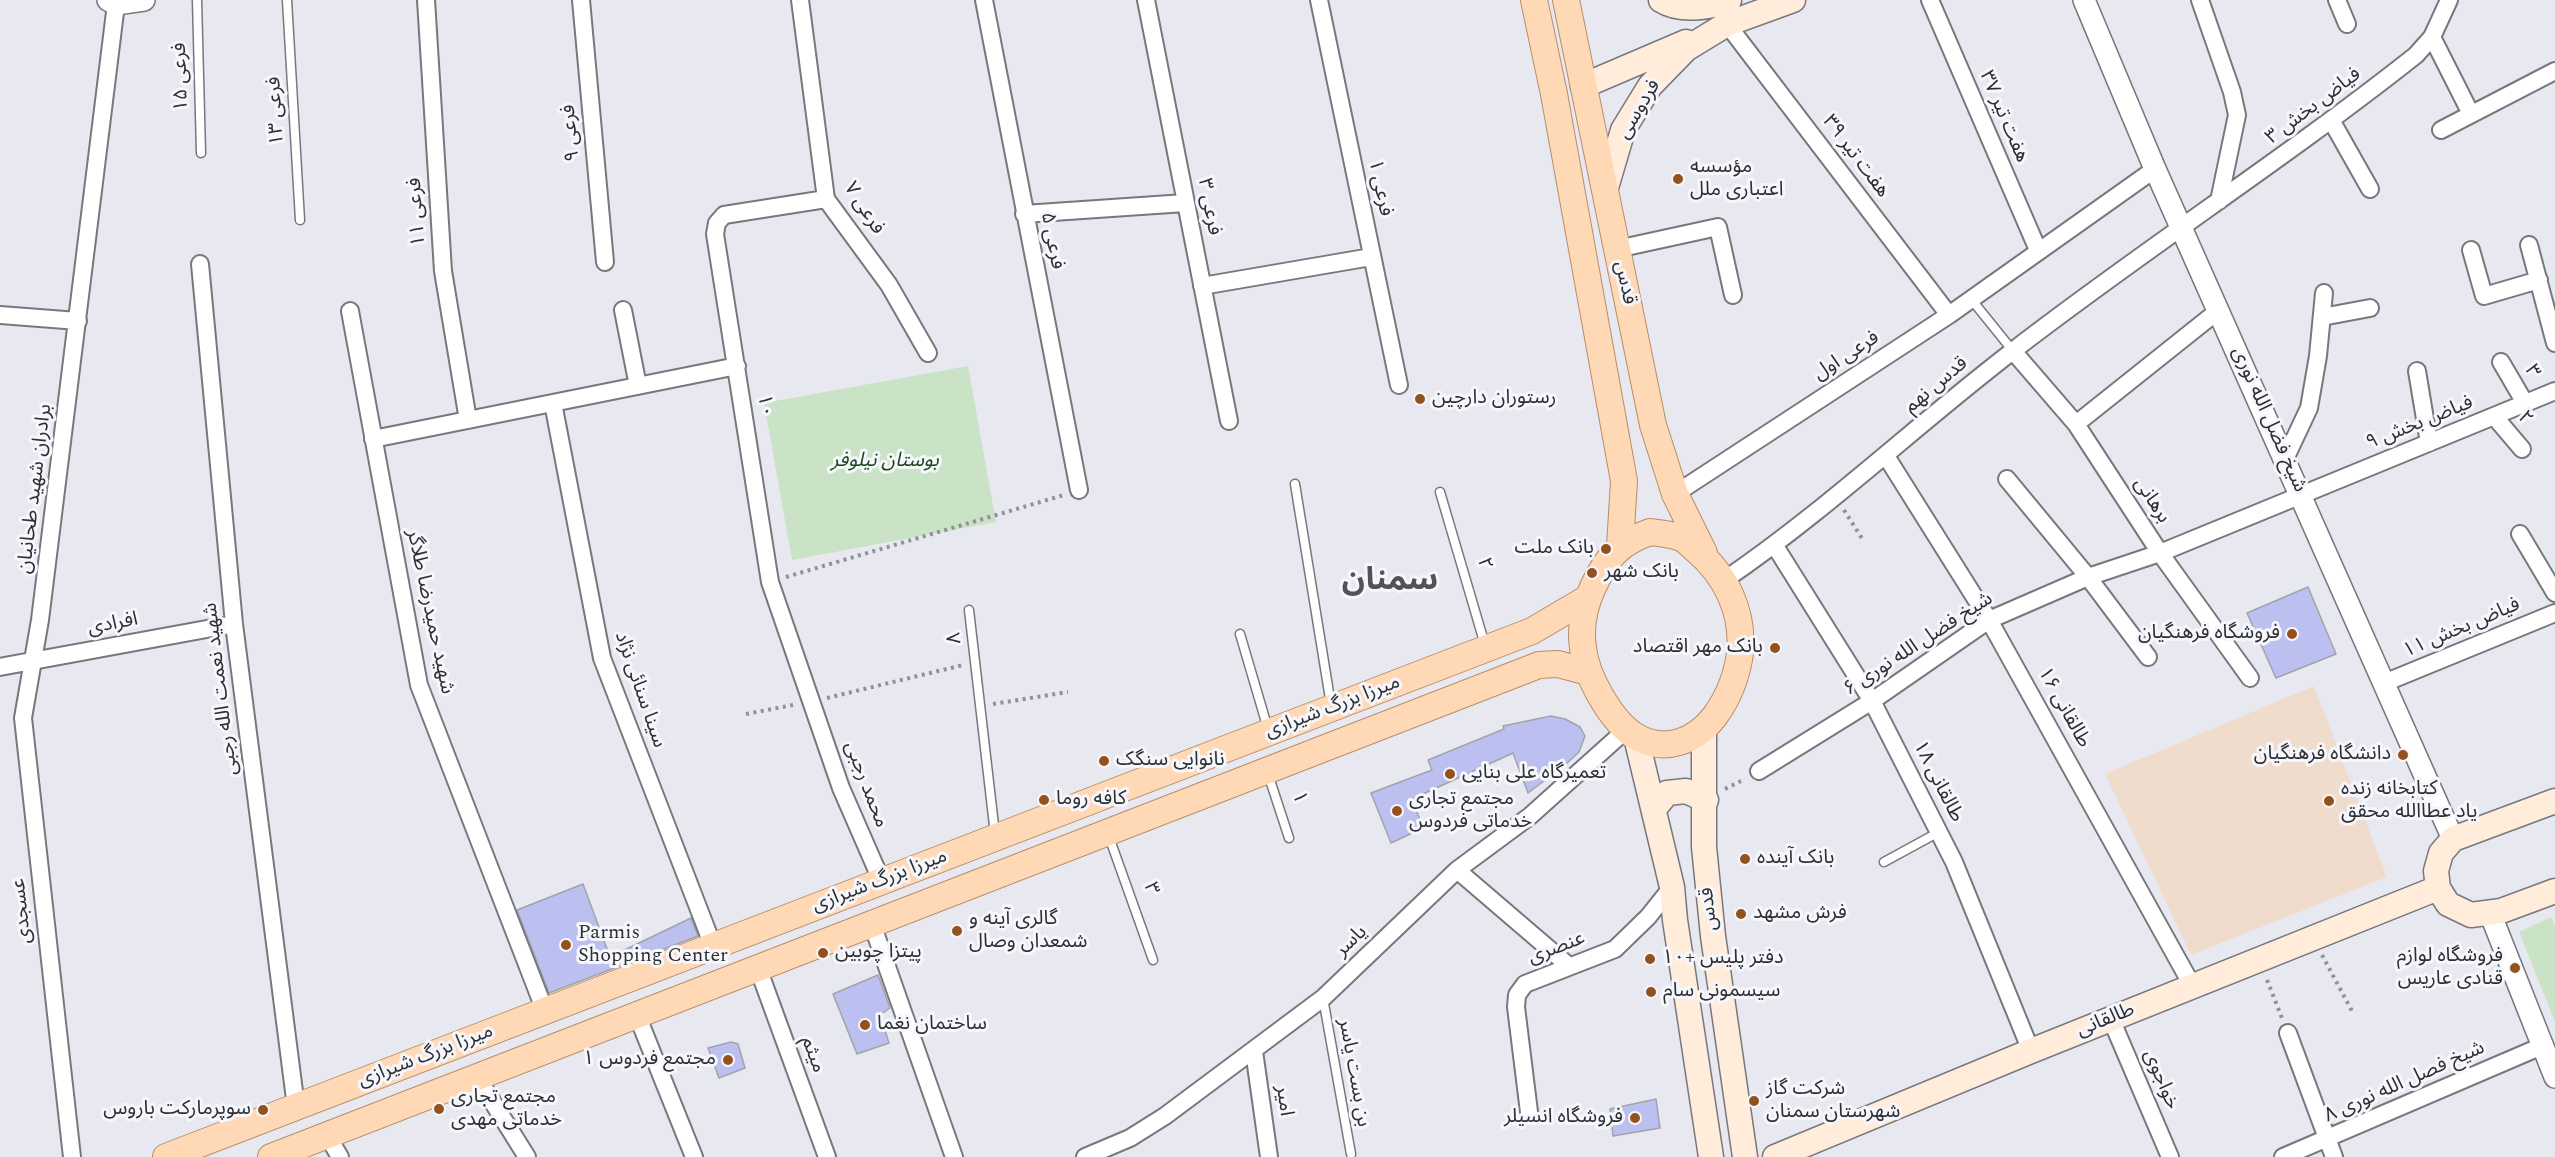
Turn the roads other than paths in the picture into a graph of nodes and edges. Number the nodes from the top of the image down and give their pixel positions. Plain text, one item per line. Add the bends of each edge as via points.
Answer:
1 (144, 0) edge
2 (197, 0) edge
3 (287, 0) edge
4 (426, 0) edge
5 (581, 0) edge
6 (800, 0) edge
7 (984, 0) edge
8 (1146, 0) edge
9 (1319, 0) edge
10 (1534, 0) edge
11 (1566, 0) edge
12 (1661, 0) edge
13 (1729, 0) edge
14 (1793, 0) edge
15 (1930, 0) edge
16 (2084, 0) edge
17 (2200, 0) edge
18 (2337, 0) edge
19 (2450, 0) edge
20 (113, 1) edge
21 (1727, 24) junction
22 (2347, 24) dead end
23 (2432, 37) junction
24 (2555, 71) edge
25 (1583, 86) junction
26 (1554, 94) junction
27 (2471, 114) junction
28 (2331, 120) junction
29 (2441, 130) dead end
30 (201, 153) dead end
31 (2155, 169) junction
32 (2370, 189) dead end
33 (1605, 191) junction
34 (826, 199) junction
35 (2219, 201) junction
36 (1185, 203) junction
37 (1024, 214) junction
38 (300, 220) dead end
39 (2181, 227) junction
40 (2529, 245) dead end
41 (1617, 249) junction
42 (2038, 250) junction
43 (2471, 250) dead end
44 (1371, 257) junction
45 (605, 262) dead end
46 (200, 264) dead end
47 (2539, 280) junction
48 (1202, 286) junction
49 (2324, 293) dead end
50 (1732, 295) dead end
51 (1971, 299) junction
52 (2370, 308) dead end
53 (2220, 309) junction
54 (623, 310) dead end
55 (350, 311) dead end
56 (0, 315) edge
57 (1949, 315) junction
58 (2322, 317) junction
59 (78, 321) junction
60 (2555, 343) edge
61 (2013, 351) junction
62 (928, 353) dead end
63 (2501, 362) dead end
64 (737, 366) junction
65 (2417, 371) dead end
66 (1399, 385) dead end
67 (638, 386) junction
68 (2555, 391) edge
69 (553, 403) junction
70 (2525, 403) junction
71 (2494, 416) junction
72 (468, 420) junction
73 (1229, 421) dead end
74 (2076, 424) junction
75 (373, 439) junction
76 (2429, 443) junction
77 (2522, 449) dead end
78 (1886, 456) junction
79 (2285, 459) junction
80 (2007, 479) dead end
81 (1295, 484) dead end
82 (1079, 490) road end
83 (1440, 492) dead end
84 (1675, 494) junction
85 (2300, 495) junction
86 (2520, 534) dead end
87 (1620, 546) junction
88 (1775, 546) junction
89 (2160, 553) junction
90 (1706, 559) junction
91 (2088, 577) junction
92 (1723, 581) junction
93 (2555, 593) edge
94 (1588, 598) junction
95 (969, 610) dead end
96 (2555, 613) edge
97 (1989, 620) junction
98 (234, 624) junction
99 (1240, 634) dead end
100 (1486, 649) junction
101 (2148, 657) dead end
102 (33, 661) junction
103 (0, 667) edge
104 (1588, 672) junction
105 (2250, 678) dead end
106 (2384, 684) junction
107 (1359, 698) junction
108 (1872, 701) junction
109 (812, 702) joint
110 (1332, 708) junction
111 (1704, 730) junction
112 (1369, 731) junction
113 (1269, 732) junction
114 (1631, 733) junction
115 (1267, 771) junction
116 (1759, 771) road end
117 (1706, 800) junction
118 (2555, 801) edge
119 (1654, 809) junction
120 (1108, 832) junction
121 (1939, 832) junction
122 (996, 837) junction
123 (1289, 838) dead end
124 (2453, 839) junction
125 (1884, 862) dead end
126 (1457, 870) junction
127 (882, 882) junction
128 (1672, 887) junction
129 (2438, 888) junction
130 (2555, 891) edge
131 (2490, 913) junction
132 (872, 924) junction
133 (713, 946) junction
134 (1153, 960) dead end
135 (1569, 966) junction
136 (758, 968) junction
137 (2193, 987) junction
138 (1323, 998) junction
139 (546, 1011) junction
140 (638, 1015) junction
141 (2111, 1019) junction
142 (2288, 1033) road end
143 (2542, 1046) junction
144 (2031, 1051) junction
145 (1254, 1052) junction
146 (477, 1077) junction
147 (2555, 1077) edge
148 (296, 1107) junction
149 (1529, 1112) dead end
150 (2328, 1139) junction
151 (333, 1146) edge
152 (1351, 1154) dead end
153 (72, 1157) edge
154 (166, 1157) edge
155 (271, 1157) edge
156 (527, 1157) edge
157 (694, 1157) edge
158 (827, 1157) edge
159 (954, 1157) edge
160 (1085, 1157) edge
161 (1269, 1157) edge
162 (1711, 1157) edge
163 (1745, 1157) edge
164 (1775, 1157) edge
165 (2170, 1157) edge
166 (2283, 1157) edge
167 (2334, 1157) edge

1 - 20 street
2 - 30 lane, فرعی ۱۵
3 - 38 lane, فرعی ۱۳
4 - 72 street, فرعی ۱۱ via 443,271
5 - 45 street, فرعی ۹
6 - 34 street, فرعی ۷
7 - 37 street, فرعی ۵
8 - 36 street, فرعی ۳
9 - 44 street, فرعی ۱
10 - 26 main road, قدس
11 - 25 main road, قدس
12 - 13 main road via 1690,8
14 - 21 main road, فردوسی
15 - 42 street, هفت تیر ۳۷
16 - 31 street, شیخ فضل الله نوری
17 - 35 street via 2237,115
18 - 22 street
19 - 23 street, فیاض بخش ۳
20 - 59 street, برادران شهید طحانیان
21 - 25 main road, فردوسی
21 - 33 main road, فردوسی via 1686,49 1650,86 1623,130
21 - 57 street, هفت تیر ۳۹
23 - 27 street
23 - 28 street, فیاض بخش ۳ via 2416,55
24 - 27 street
25 - 26 main road
25 - 33 main road, قدس
26 - 87 main road, قدس via 1624,481
27 - 29 street
28 - 32 street
28 - 35 street, فیاض بخش ۳
31 - 39 street, شیخ فضل الله نوری
31 - 42 street, فرعی اول
33 - 41 main road, قدس
34 - 62 street, فرعی ۷ via 889,285
34 - 64 street, ۱۰ via 724,215 717,223 715,234
35 - 39 street, فیاض بخش ۳
36 - 37 street
36 - 48 street, فرعی ۳
37 - 82 street, فرعی ۵
39 - 53 street, شیخ فضل الله نوری
39 - 61 street, قدس نهم
40 - 47 street
41 - 50 street via 1718,227
41 - 84 main road, قدس via 1653,425
42 - 51 street, فرعی اول
43 - 47 street via 2484,296
44 - 48 street
44 - 66 street, فرعی ۱
46 - 98 street, شهید نعمت الله رجبی
47 - 60 street
48 - 73 street, فرعی ۳
49 - 58 street
51 - 57 street, فرعی اول
51 - 61 lane
52 - 58 street
53 - 74 street
53 - 79 street, شیخ فضل الله نوری
54 - 67 street
55 - 75 street, شهید حمیدرضا طلاگر
56 - 59 street
57 - 84 street, فرعی اول
58 - 79 street via 2308,408
59 - 102 street, برادران شهید طحانیان
61 - 74 street, برهانی
61 - 78 street, قدس نهم
63 - 70 street, ۳
64 - 67 street
64 - 109 street, ۱۰ via 770,582
65 - 76 street
67 - 69 street
68 - 70 street, فیاض بخش ۹
69 - 72 street
69 - 133 street, سینا سنائی نژاد via 602,658
70 - 71 street, فیاض بخش ۹
71 - 76 street, فیاض بخش ۹
71 - 77 street, ۲
72 - 75 street
74 - 89 street, برهانی
75 - 139 street, شهید حمیدرضا طلاگر via 419,685
76 - 85 street, فیاض بخش ۹
78 - 88 street, قدس نهم
78 - 97 street, طالقانی ۱۶
79 - 85 street, شیخ فضل الله نوری
80 - 91 street
81 - 110 lane
83 - 100 lane, ۲
84 - 90 main road, قدس
85 - 89 street, شیخ فضل الله نوری ۶
85 - 106 street, شیخ فضل الله نوری
86 - 93 street
87 - 90 main road via 1650,532 1666,534 1682,538
87 - 94 main road via 1600,572
88 - 92 street, قدس نهم
88 - 108 street, طالقانی ۱۸
89 - 91 street, شیخ فضل الله نوری ۶
89 - 105 street, برهانی
90 - 92 main road
91 - 97 street, شیخ فضل الله نوری ۶
91 - 101 street
92 - 111 main road via 1735,604 1740,654 1724,704
94 - 100 main road, میرزا بزرگ شیرازی via 1532,631
94 - 104 main road via 1582,622 1582,648
95 - 122 lane, ۸
96 - 106 street, فیاض بخش ۱۱
97 - 108 street, شیخ فضل الله نوری ۶
97 - 137 street, طالقانی ۱۶
98 - 102 street, افرادی
98 - 148 street, شهید نعمت الله رجبی
99 - 113 lane
100 - 107 main road, میرزا بزرگ شیرازی
102 - 103 street, افرادی
102 - 153 street, عسجدی via 23,718
104 - 112 main road, میرزا بزرگ شیرازی via 1558,664 1539,665
104 - 114 main road via 1613,713
106 - 124 street, شیخ فضل الله نوری
107 - 110 main road, میرزا بزرگ شیرازی
107 - 112 main road
108 - 116 street, شیخ فضل الله نوری ۶
108 - 121 street, طالقانی ۱۸
109 - 127 street, محمد رجبی via 841,788
110 - 113 main road, میرزا بزرگ شیرازی
111 - 114 main road via 1674,744 1653,742
111 - 117 main road, قدس
112 - 115 main road, میرزا بزرگ شیرازی
113 - 122 main road, میرزا بزرگ شیرازی
114 - 119 main road, قدس
114 - 126 street, یاسر
115 - 120 main road, میرزا بزرگ شیرازی
115 - 123 lane, ۱
117 - 119 main road via 1686,791 1667,793
117 - 163 main road, قدس via 1704,847 1711,914
118 - 124 main road
119 - 128 main road, قدس
120 - 132 main road, میرزا بزرگ شیرازی
120 - 134 lane, ۳
121 - 125 lane
121 - 144 street, طالقانی ۱۸
122 - 127 main road, میرزا بزرگ شیرازی
124 - 129 main road via 2441,853 2436,871
126 - 135 street
126 - 138 street, یاسر
127 - 133 main road, میرزا بزرگ شیرازی
128 - 135 street, عنصری via 1615,949
128 - 162 main road, قدس
129 - 131 main road via 2448,904 2471,915
129 - 137 main road, طالقانی
130 - 131 main road
131 - 143 street
132 - 136 main road, میرزا بزرگ شیرازی
132 - 159 street
133 - 139 main road, میرزا بزرگ شیرازی
135 - 149 street, عنصری via 1525,984 1517,995
136 - 140 main road, میرزا بزرگ شیرازی
136 - 158 street, میثم
137 - 141 main road, طالقانی
138 - 145 street, یاسر
138 - 152 lane, بن بست یاسر
139 - 148 main road, میرزا بزرگ شیرازی
140 - 146 main road, میرزا بزرگ شیرازی
140 - 157 street
141 - 144 main road, طالقانی
141 - 165 street, خواجوی
142 - 150 street
143 - 147 street
143 - 150 street, شیخ فصل الله نوری ۸
144 - 164 main road, طالقانی
145 - 160 street, یاسر via 1130,1138
145 - 161 street, امیر
146 - 151 main road, میرزا بزرگ شیرازی
146 - 156 street
148 - 154 main road, میرزا بزرگ شیرازی
150 - 166 street, شیخ فصل الله نوری ۸
150 - 167 street
151 - 155 main road, میرزا بزرگ شیرازی

